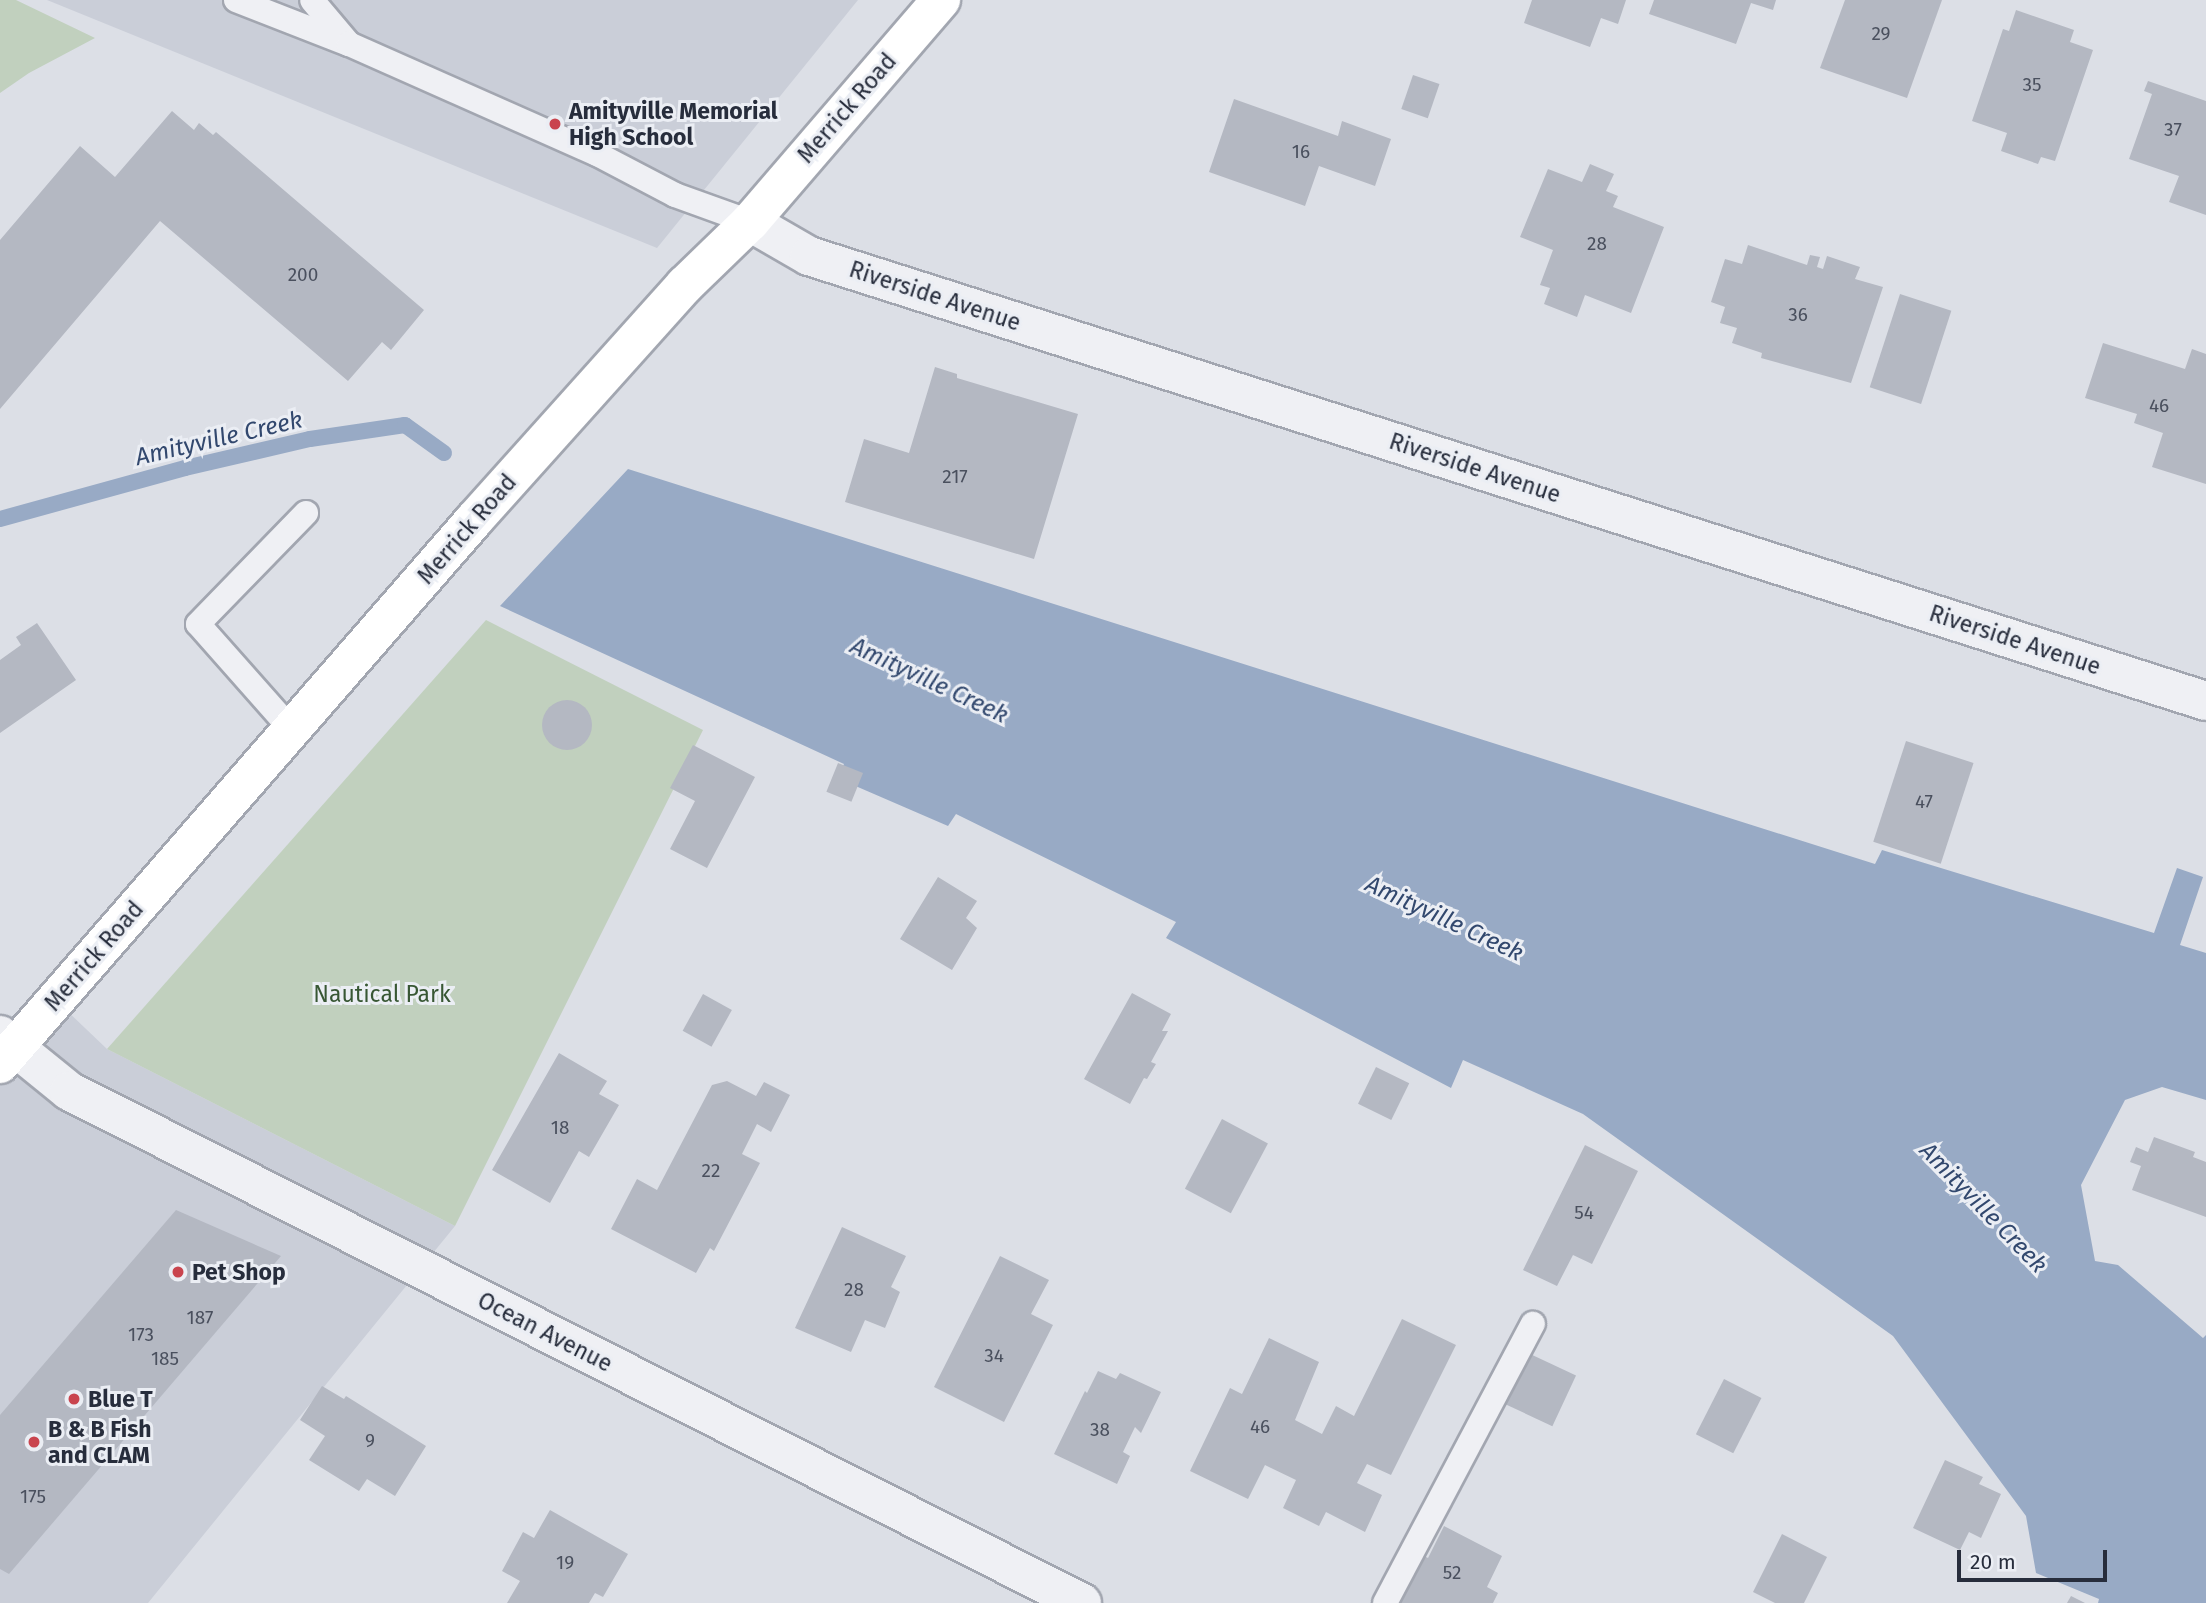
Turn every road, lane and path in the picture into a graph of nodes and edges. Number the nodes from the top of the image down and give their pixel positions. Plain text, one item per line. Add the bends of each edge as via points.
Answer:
1 (236, 0) edge
2 (312, 0) edge
3 (941, 0) edge
4 (349, 44) junction
5 (750, 222) junction
6 (306, 513) dead end
7 (2206, 701) edge
8 (291, 729) junction
9 (5, 1049) edge
10 (1533, 1324) dead end
11 (1082, 1603) edge
12 (1385, 1603) edge

1 - 4 lane
2 - 4 lane
3 - 5 main road, Merrick Road
4 - 5 lane via 597,154 675,195
5 - 7 street, Riverside Avenue via 809,256
5 - 8 main road, Merrick Road via 685,285
6 - 8 lane via 198,624
8 - 9 main road, Merrick Road
9 - 11 street, Ocean Avenue via 69,1091
10 - 12 lane

